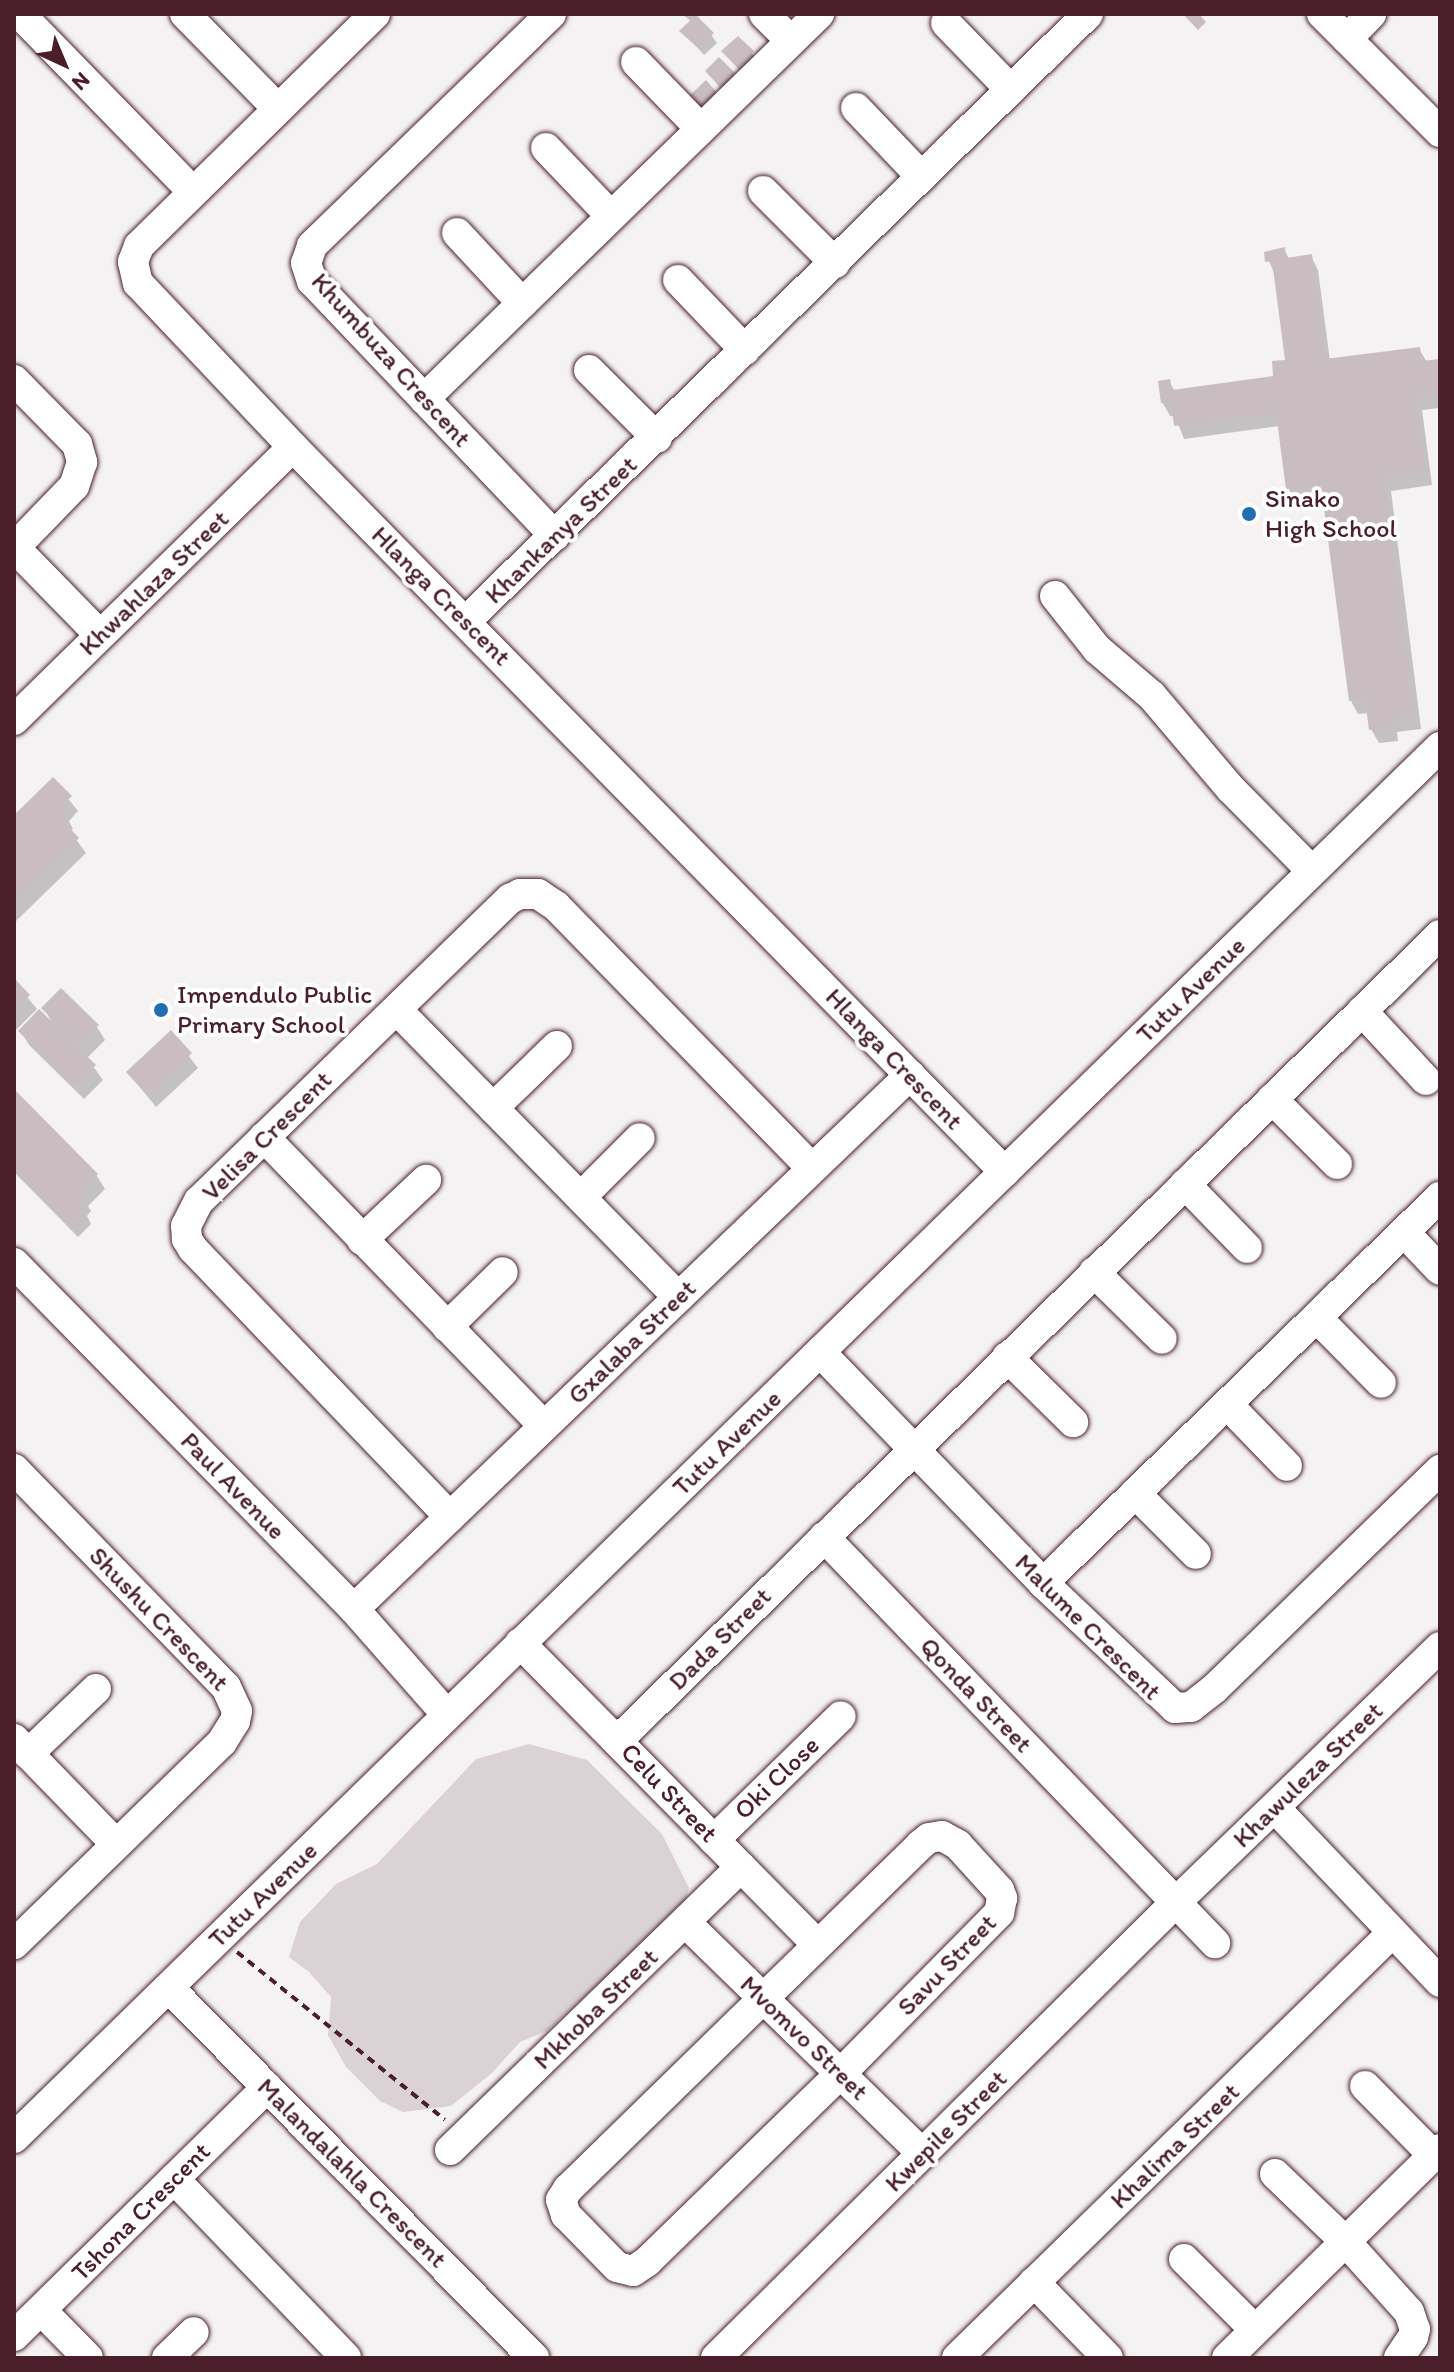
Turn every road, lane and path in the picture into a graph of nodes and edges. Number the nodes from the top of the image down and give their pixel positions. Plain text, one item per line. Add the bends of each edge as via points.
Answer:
1 (20, 14) edge
2 (375, 14) edge
3 (550, 14) edge
4 (764, 14) edge
5 (819, 14) edge
6 (1088, 14) edge
7 (1322, 14) edge
8 (1371, 14) edge
9 (187, 15) edge
10 (946, 23) dead end
11 (1347, 39) junction
12 (791, 41) junction
13 (636, 62) dead end
14 (1011, 90) junction
15 (856, 108) dead end
16 (278, 109) junction
17 (701, 129) junction
18 (1440, 132) edge
19 (546, 148) dead end
20 (922, 177) junction
21 (763, 191) dead end
22 (193, 192) junction
23 (611, 216) junction
24 (457, 233) dead end
25 (835, 263) junction
26 (678, 280) dead end
27 (522, 303) junction
28 (745, 350) junction
29 (589, 370) dead end
30 (14, 380) edge
31 (424, 399) junction
32 (657, 438) junction
33 (293, 447) junction
34 (555, 536) junction
35 (14, 547) edge
36 (1055, 596) dead end
37 (466, 621) junction
38 (100, 635) junction
39 (14, 720) edge
40 (1440, 747) edge
41 (1312, 871) junction
42 (1440, 935) edge
43 (397, 1010) junction
44 (1362, 1011) junction
45 (557, 1046) dead end
46 (910, 1075) junction
47 (1426, 1080) dead end
48 (1272, 1099) junction
49 (493, 1108) junction
50 (264, 1137) junction
51 (640, 1138) dead end
52 (1337, 1164) dead end
53 (812, 1168) junction
54 (1005, 1172) junction
55 (426, 1180) dead end
56 (1185, 1184) junction
57 (581, 1197) junction
58 (1440, 1197) edge
59 (1404, 1232) junction
60 (362, 1240) junction
61 (1247, 1248) dead end
62 (14, 1263) edge
63 (1440, 1270) edge
64 (503, 1272) dead end
65 (1094, 1272) junction
66 (678, 1297) junction
67 (1317, 1318) junction
68 (447, 1327) junction
69 (1162, 1339) dead end
70 (820, 1352) junction
71 (1007, 1357) junction
72 (1381, 1383) dead end
73 (1227, 1404) junction
74 (1073, 1422) dead end
75 (544, 1426) junction
76 (912, 1448) junction
77 (1287, 1466) dead end
78 (14, 1469) edge
79 (1440, 1470) edge
80 (1135, 1493) junction
81 (450, 1517) junction
82 (824, 1537) junction
83 (1196, 1554) dead end
84 (1043, 1583) junction
85 (354, 1609) junction
86 (520, 1643) junction
87 (1440, 1647) edge
88 (96, 1689) dead end
89 (447, 1715) junction
90 (841, 1716) dead end
91 (617, 1741) junction
92 (21, 1747) edge
93 (1275, 1808) junction
94 (714, 1840) junction
95 (116, 1844) junction
96 (741, 1867) junction
97 (1176, 1902) junction
98 (685, 1922) junction
99 (1392, 1933) junction
100 (220, 1938) junction
101 (1215, 1943) dead end
102 (14, 1944) edge
103 (817, 1944) junction
104 (1440, 1982) edge
105 (169, 1988) junction
106 (761, 1997) junction
107 (840, 2074) junction
108 (1365, 2086) dead end
109 (267, 2087) junction
110 (14, 2138) edge
111 (457, 2143) joint
112 (1437, 2152) edge
113 (923, 2154) junction
114 (1275, 2174) dead end
115 (174, 2179) junction
116 (1346, 2242) junction
117 (1184, 2259) dead end
118 (1034, 2282) junction
119 (41, 2310) junction
120 (1255, 2330) junction
121 (194, 2332) dead end
122 (14, 2336) edge
123 (88, 2358) edge
124 (167, 2358) edge
125 (346, 2358) edge
126 (534, 2358) edge
127 (716, 2358) edge
128 (957, 2358) edge
129 (1108, 2358) edge
130 (1227, 2358) edge
131 (1399, 2358) edge

1 - 22 street
2 - 16 street, Hlanga Crescent
3 - 31 street, Khumbuza Crescent via 307,256 312,281
4 - 12 street
5 - 12 street
6 - 14 street, Khankanya Street
7 - 11 street
8 - 11 street
9 - 16 street
10 - 14 street
11 - 18 street
12 - 17 street
13 - 17 street
14 - 20 street, Khankanya Street
15 - 20 street
16 - 22 street, Hlanga Crescent
17 - 23 street
19 - 23 street
20 - 25 street, Khankanya Street
21 - 25 street
22 - 33 street, Hlanga Crescent via 139,246 133,273 143,290
23 - 27 street
24 - 27 street
25 - 28 street, Khankanya Street
26 - 28 street
27 - 31 street
28 - 32 street, Khankanya Street
29 - 32 street, Khankanya Street
30 - 35 street via 77,444 82,462 74,486
31 - 34 street, Khumbuza Crescent
32 - 34 street, Khankanya Street
33 - 37 street, Hlanga Crescent
33 - 38 street, Khwahlaza Street
34 - 37 street, Khankanya Street
35 - 38 street
36 - 41 street via 1097,649 1152,696 1231,789
37 - 46 street, Hlanga Crescent
38 - 39 street, Khwahlaza Street
40 - 41 street, Tutu Avenue
41 - 54 street, Tutu Avenue
42 - 44 street
43 - 49 street
43 - 50 street, Velisa Crescent
43 - 53 street, Velisa Crescent via 510,899 538,894 556,906
44 - 47 street
44 - 48 street
45 - 49 street
46 - 53 street, Gxalaba Street
46 - 54 street, Hlanga Crescent
48 - 52 street
48 - 56 street
49 - 57 street
50 - 60 street
50 - 81 street, Velisa Crescent via 194,1208 187,1239
51 - 57 street
53 - 66 street, Gxalaba Street
54 - 70 street, Tutu Avenue
55 - 60 street
56 - 61 street
56 - 65 street
57 - 66 street
58 - 59 street
59 - 63 street
59 - 67 street
60 - 68 street
62 - 85 street, Paul Avenue
64 - 68 street
65 - 69 street
65 - 71 street
66 - 75 street, Gxalaba Street
67 - 72 street
67 - 73 street
68 - 75 street
70 - 76 street, Malume Crescent
70 - 86 street, Tutu Avenue
71 - 74 street
71 - 76 street
73 - 77 street
73 - 80 street
75 - 81 street, Gxalaba Street
76 - 82 street
76 - 84 street, Malume Crescent
78 - 95 street, Shushu Crescent via 226,1687 236,1704 235,1721 222,1742
79 - 84 street, Malume Crescent via 1214,1689 1182,1709 1165,1703
80 - 83 street
80 - 84 street
81 - 85 street, Gxalaba Street
82 - 91 street, Dada Street
82 - 97 street, Qonda Street
85 - 89 street, Paul Avenue
86 - 89 street, Tutu Avenue
86 - 91 street, Celu Street
87 - 93 street, Khawuleza Street
88 - 92 street
89 - 100 street, Tutu Avenue
90 - 94 street, Oki Close
91 - 94 street, Celu Street
92 - 95 street
93 - 97 street, Khawuleza Street
93 - 99 street
94 - 96 street, Celu Street
95 - 102 street, Shushu Crescent
96 - 98 street, Mkhoba Street
96 - 103 street, Celu Street
97 - 101 street, Qonda Street
97 - 113 street, Kwepile Street
98 - 106 street, Mvomvo Street
98 - 111 street, Mkhoba Street
99 - 104 street
99 - 118 street, Khalima Street
100 - 105 street, Tutu Avenue
100 - 111 path
103 - 106 street, Savu Street
103 - 107 street, Savu Street via 935,1836 958,1845 1002,1898 992,1922
105 - 109 street, Malandalahla Crescent
105 - 110 street, Tutu Avenue
106 - 107 street, Mvomvo Street
106 - 107 street, Savu Street via 564,2194 566,2215 610,2261 624,2271 639,2268
107 - 113 street, Mvomvo Street
108 - 112 street
109 - 115 street, Tshona Crescent
109 - 126 street, Malandalahla Crescent
112 - 116 street
113 - 127 street, Kwepile Street
114 - 116 street
115 - 119 street, Tshona Crescent
115 - 125 street
116 - 120 street
116 - 131 street via 1413,2319 1413,2337
117 - 120 street
118 - 128 street, Khalima Street
118 - 129 street
119 - 122 street, Tshona Crescent
119 - 123 street
120 - 130 street
121 - 124 street

